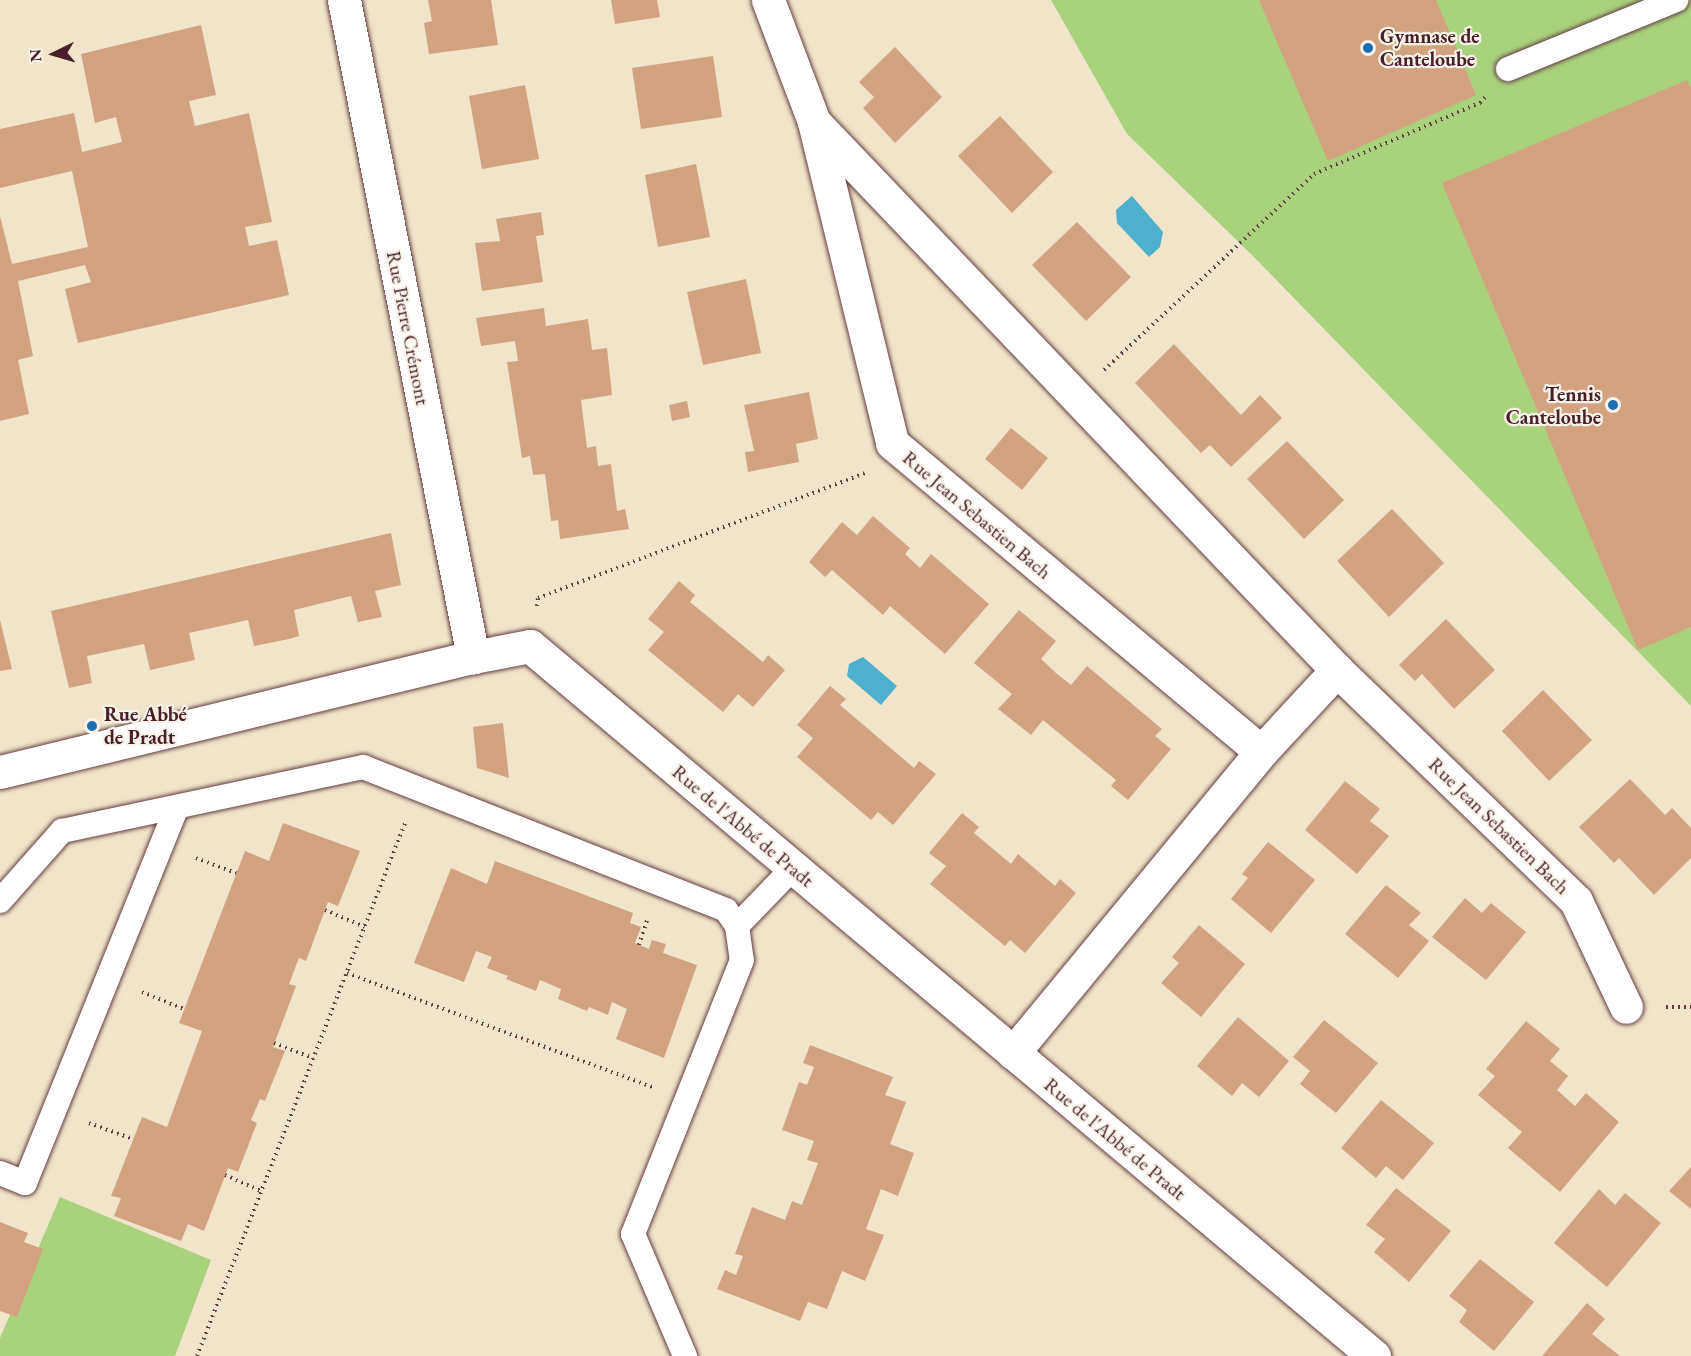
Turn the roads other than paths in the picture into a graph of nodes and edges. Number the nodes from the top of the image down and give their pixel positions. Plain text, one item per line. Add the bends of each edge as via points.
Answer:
1 (344, 0) edge
2 (768, 0) edge
3 (1676, 0) edge
4 (1508, 69) road end
5 (814, 122) junction
6 (473, 657) junction
7 (1337, 670) junction
8 (1261, 752) junction
9 (0, 772) edge
10 (176, 809) junction
11 (793, 868) junction
12 (0, 901) edge
13 (737, 926) junction
14 (1626, 1007) dead end
15 (1013, 1053) junction
16 (0, 1173) edge
17 (685, 1356) edge
18 (1374, 1356) edge

1 - 6 street, Rue Pierre Crémont
2 - 5 street, Rue Jean Sebastien Bach
3 - 4 lane
5 - 7 street, Rue Jean Sebastien Bach
5 - 8 street, Rue Jean Sebastien Bach via 892,443
6 - 9 street
6 - 11 street, Rue de l'Abbé de Pradt via 530,646
7 - 8 street
7 - 14 street, Rue Jean Sebastien Bach via 1576,901
8 - 15 street
10 - 12 lane via 62,831
10 - 13 lane via 363,767 726,910
10 - 16 lane via 25,1183
11 - 13 lane
11 - 15 street, Rue de l'Abbé de Pradt
13 - 17 lane via 742,960 633,1234
15 - 18 street, Rue de l'Abbé de Pradt

